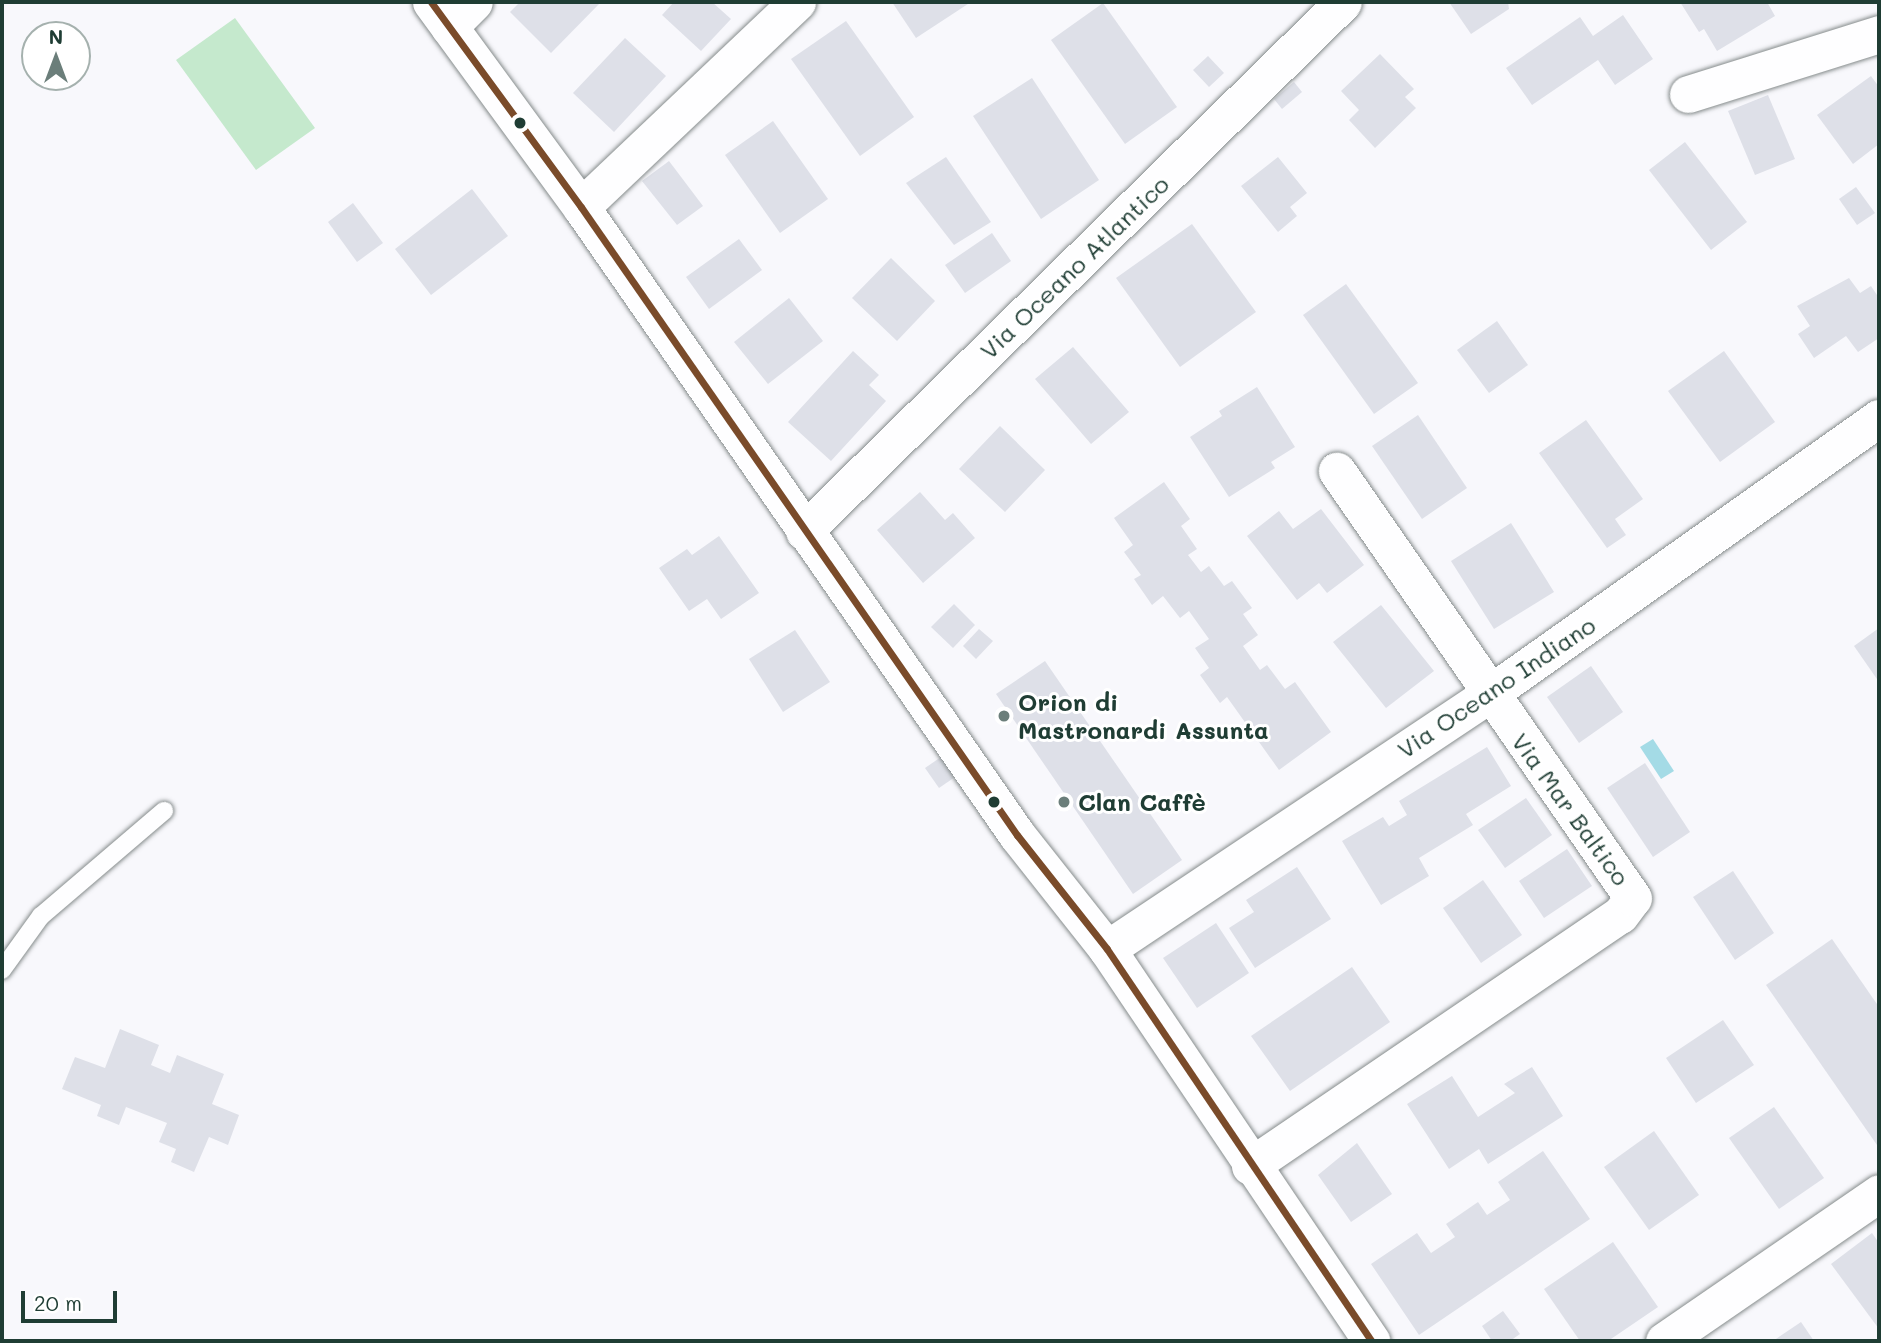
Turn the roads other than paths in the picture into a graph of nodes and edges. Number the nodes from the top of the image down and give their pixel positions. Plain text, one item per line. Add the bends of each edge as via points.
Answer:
1 (474, 2) edge
2 (797, 2) edge
3 (1343, 2) edge
4 (440, 14) edge
5 (1879, 34) edge
6 (1688, 94) dead end
7 (581, 207) junction
8 (1879, 418) edge
9 (1336, 471) dead end
10 (804, 531) junction
11 (1489, 694) junction
12 (164, 811) dead end
13 (1107, 949) junction
14 (2, 970) edge
15 (1250, 1167) junction
16 (1879, 1193) edge
17 (1371, 1341) edge
18 (1664, 1341) edge

1 - 4 street
2 - 7 street
3 - 10 street, Via Oceano Atlantico
4 - 7 street
5 - 6 street
7 - 10 street
8 - 11 street, Via Oceano Indiano
9 - 11 street, Via Mar Baltico
10 - 13 street via 1017,835
11 - 13 street, Via Oceano Indiano
11 - 15 street, Via Mar Baltico via 1630,888 1630,907
12 - 14 lane via 41,916
13 - 15 street
15 - 17 street
16 - 18 street

